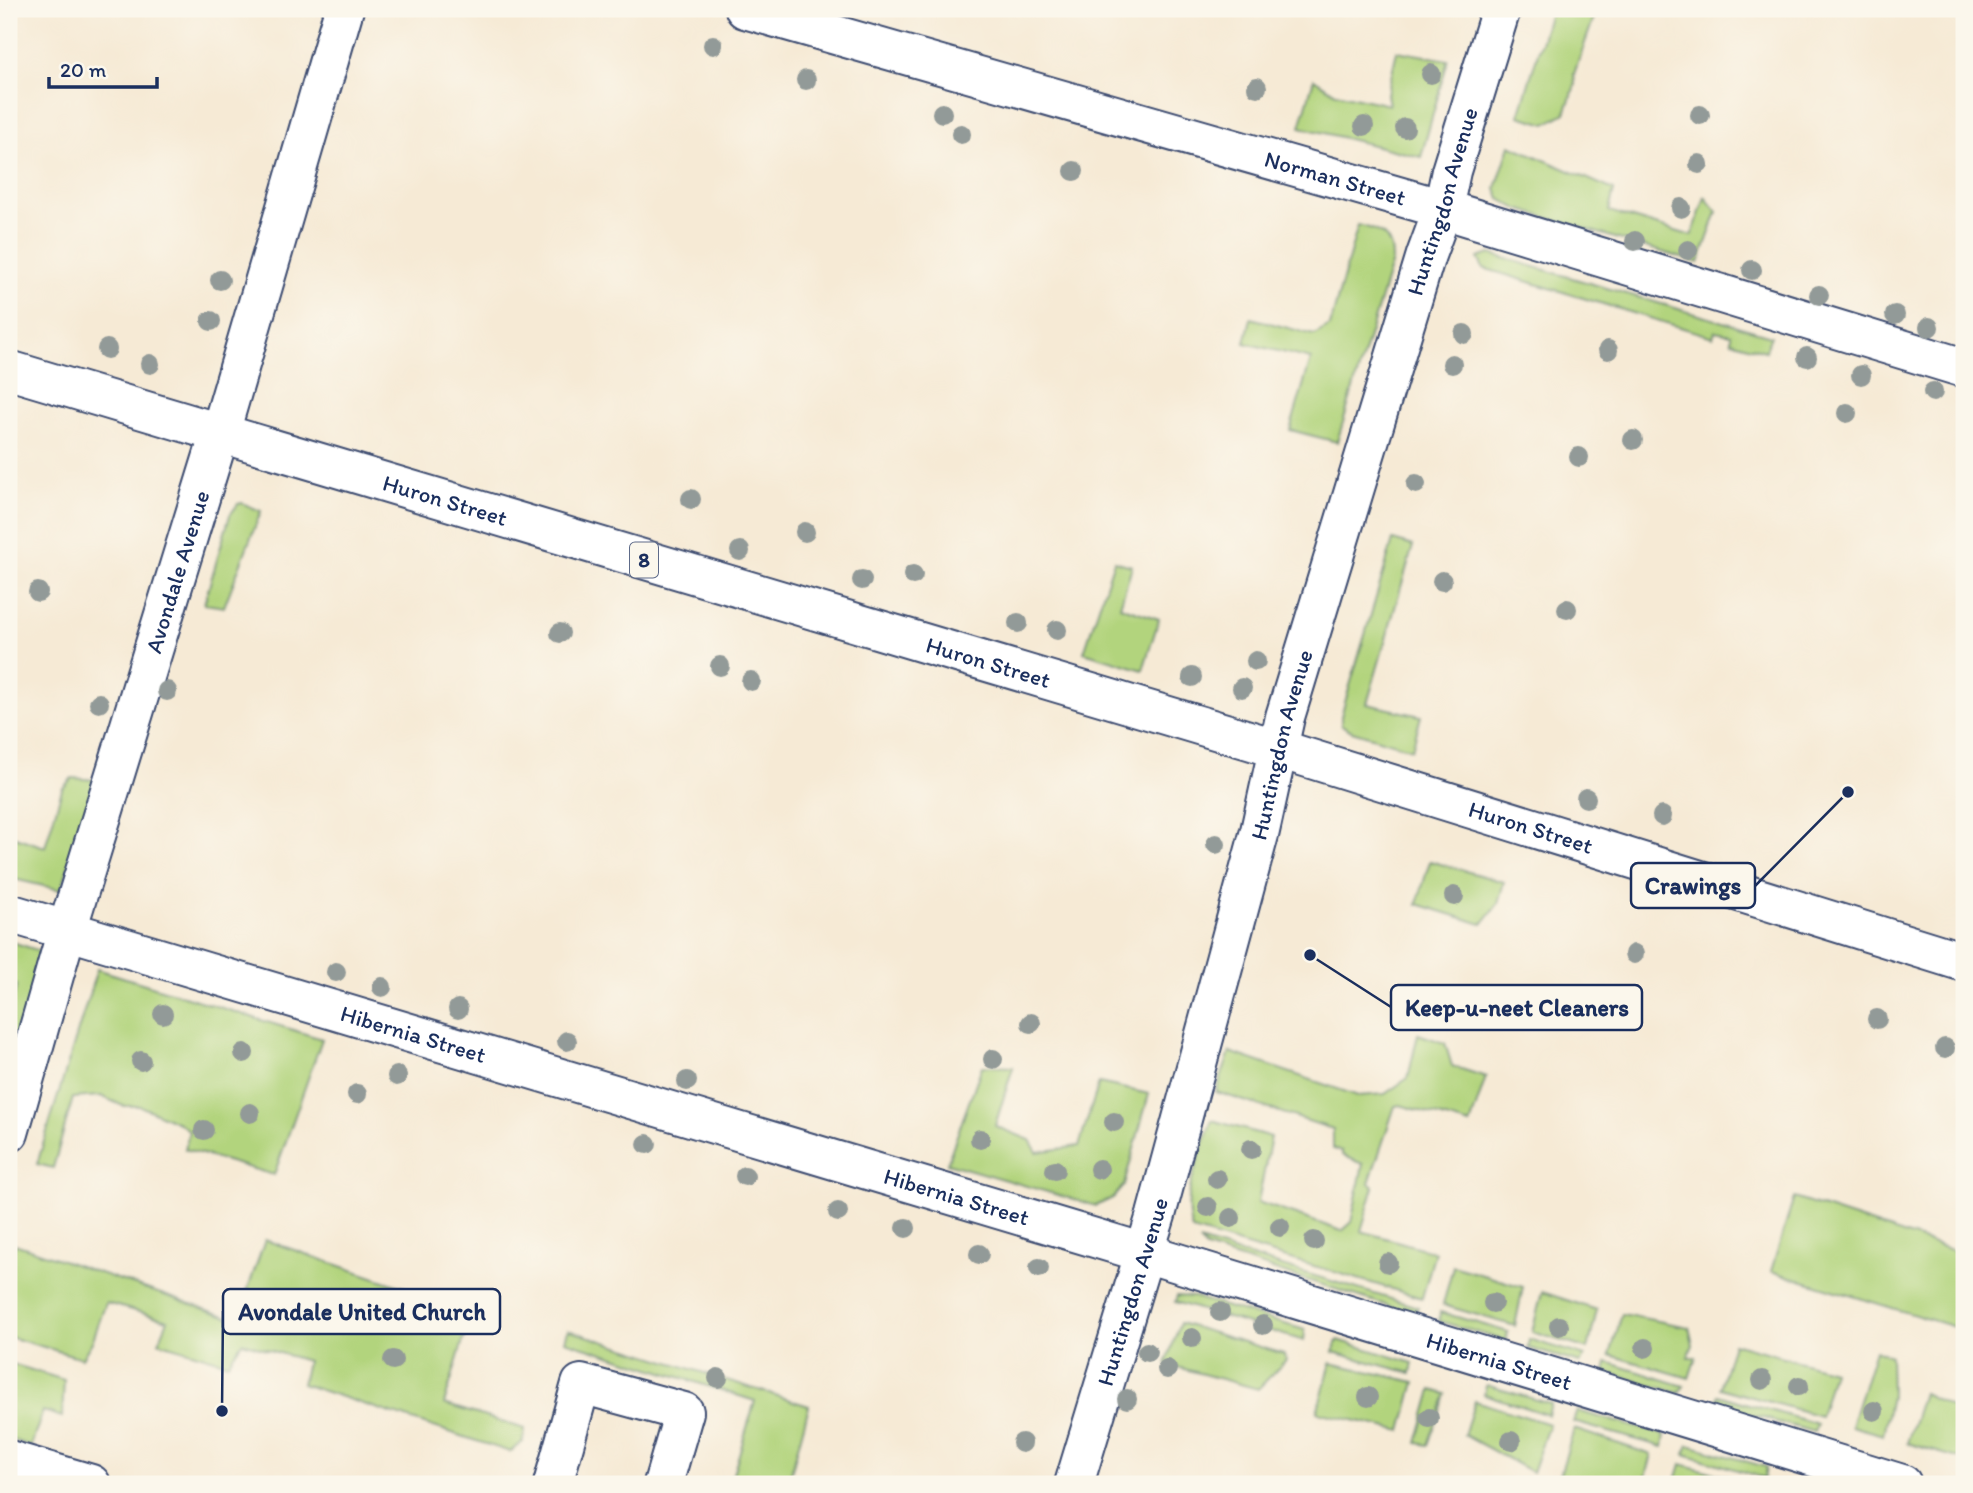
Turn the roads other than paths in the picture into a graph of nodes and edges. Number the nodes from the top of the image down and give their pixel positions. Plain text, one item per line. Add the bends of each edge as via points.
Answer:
1 (344, 9) edge
2 (745, 9) edge
3 (1501, 9) edge
4 (1443, 209) junction
5 (1964, 368) edge
6 (9, 370) edge
7 (220, 433) junction
8 (1279, 749) junction
9 (9, 913) edge
10 (67, 930) junction
11 (1964, 962) edge
12 (9, 1132) edge
13 (1145, 1253) junction
14 (9, 1460) edge
15 (91, 1484) edge
16 (553, 1484) edge
17 (663, 1484) edge
18 (1074, 1484) edge
19 (1902, 1484) edge

1 - 7 street, Avondale Avenue
2 - 4 street, Norman Street
3 - 4 street, Huntingdon Avenue
4 - 5 street, Norman Street
4 - 8 street, Huntingdon Avenue via 1285,717
6 - 7 street, Huron Street / 8
7 - 8 street, Huron Street / 8
7 - 10 street, Avondale Avenue
8 - 11 street, Huron Street / 8
8 - 13 street, Huntingdon Avenue
9 - 10 street, Hibernia Street
10 - 12 street, Avondale Avenue
10 - 13 street, Hibernia Street
13 - 18 street, Huntingdon Avenue
13 - 19 street, Hibernia Street
14 - 15 street
16 - 17 street via 581,1384 684,1412

